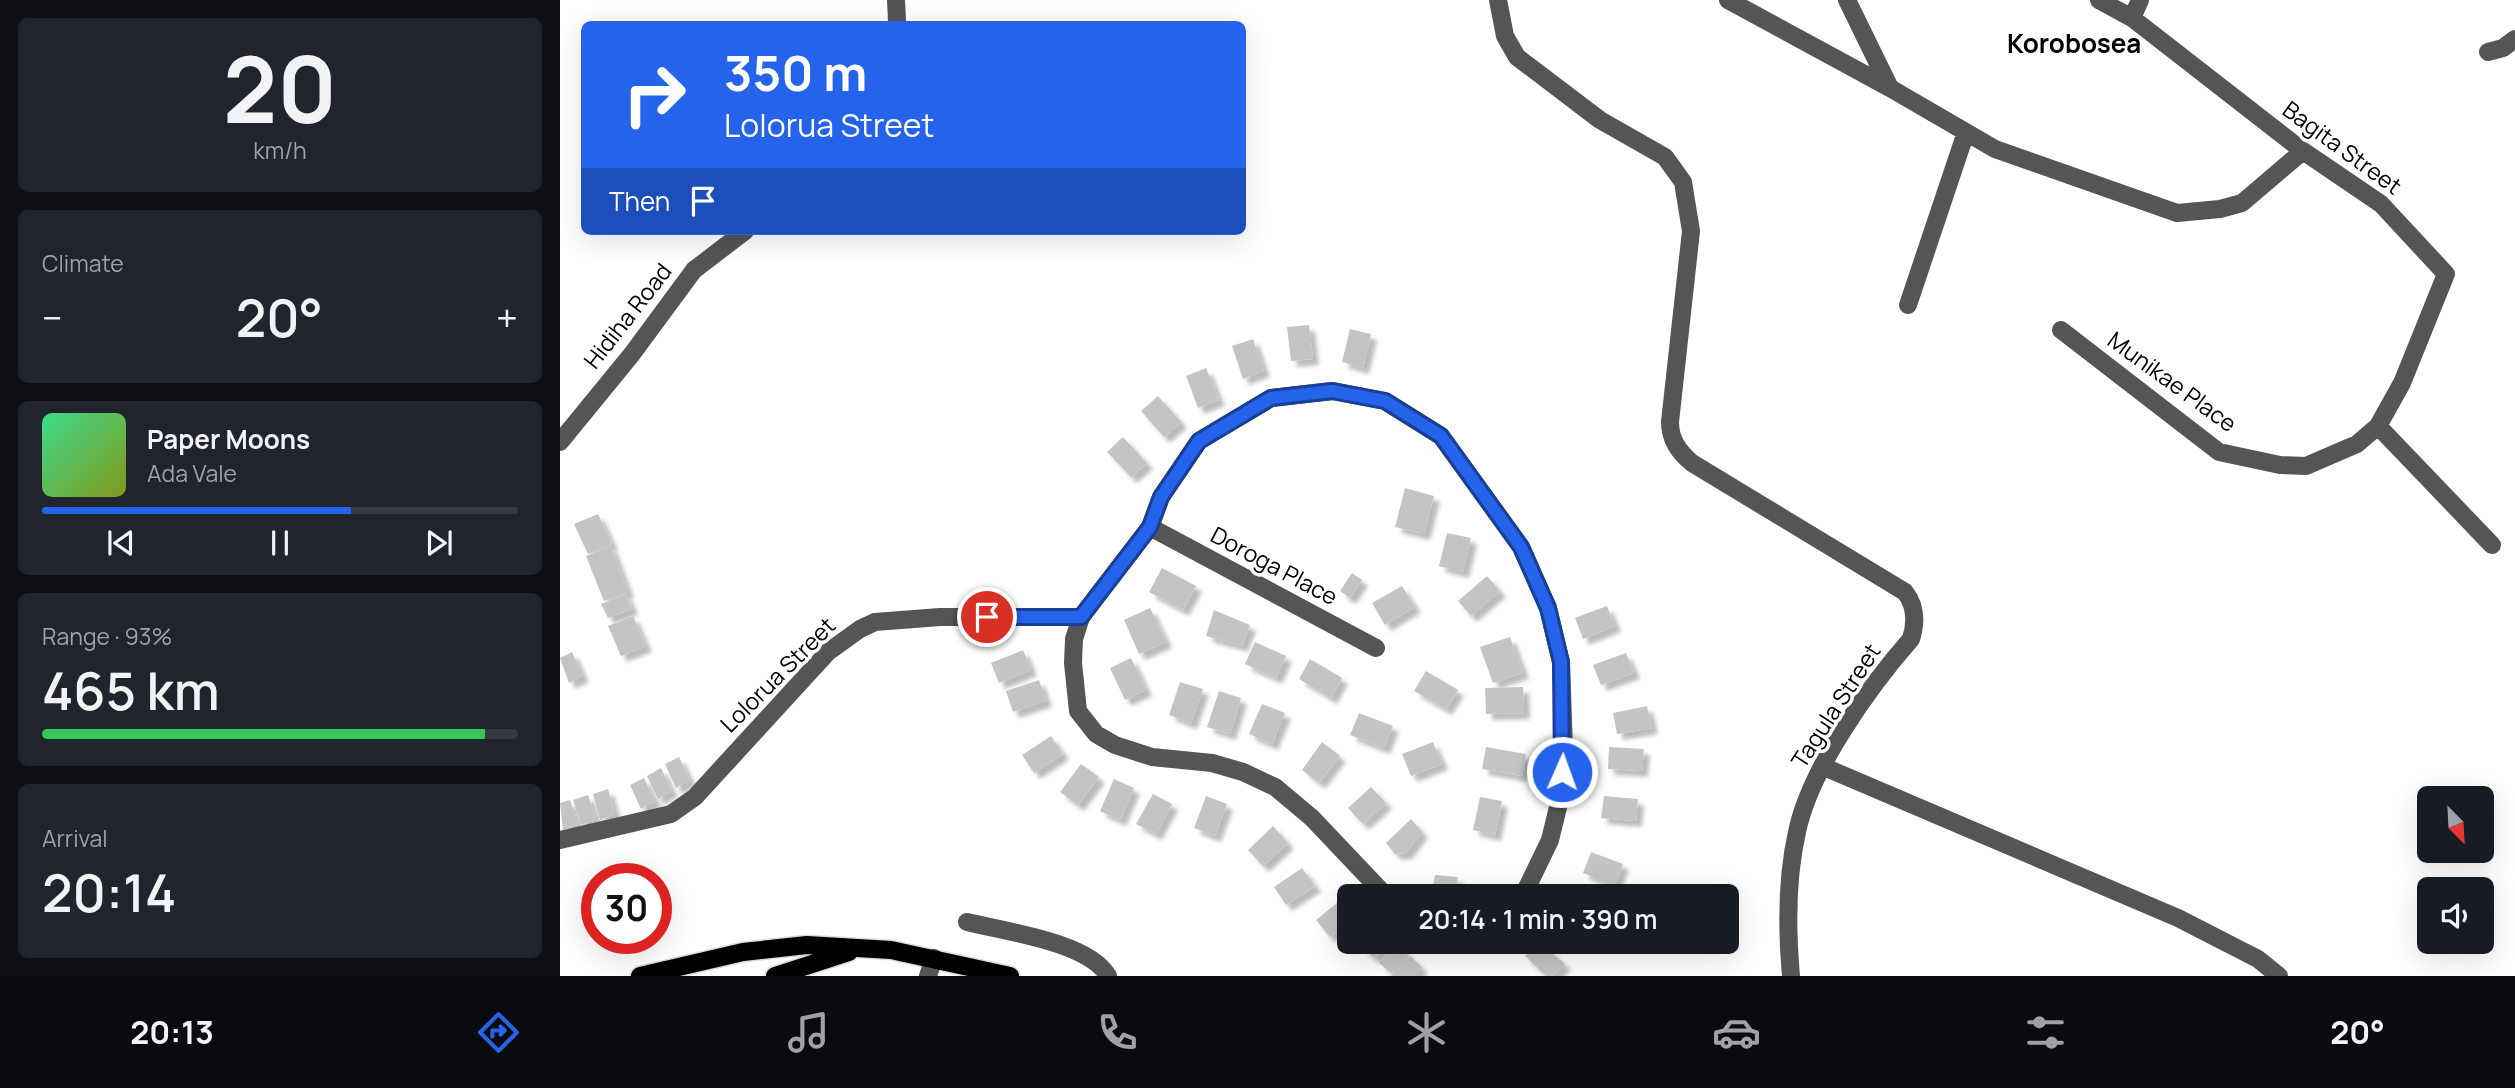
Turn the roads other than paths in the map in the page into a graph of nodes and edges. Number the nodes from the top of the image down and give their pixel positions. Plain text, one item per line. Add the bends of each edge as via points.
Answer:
1 (896, 0) edge
2 (1498, 0) edge
3 (1728, 0) edge
4 (1847, 0) edge
5 (2099, 0) edge
6 (2140, 0) edge
7 (2132, 18) junction
8 (897, 21) dead end
9 (2515, 39) edge
10 (2488, 52) dead end
11 (1890, 88) junction
12 (1966, 132) junction
13 (2303, 152) junction
14 (740, 235) edge
15 (1908, 304) dead end
16 (2061, 330) dead end
17 (2378, 426) junction
18 (560, 442) edge
19 (1150, 527) junction
20 (2492, 545) dead end
21 (1081, 617) junction
22 (1376, 648) dead end
23 (1824, 767) junction
24 (560, 840) edge
25 (1375, 884) edge
26 (1529, 884) edge
27 (967, 922) dead end
28 (855, 950) junction
29 (934, 958) junction
30 (640, 976) edge
31 (775, 976) edge
32 (928, 976) edge
33 (1010, 976) edge
34 (1108, 976) edge
35 (1791, 976) edge
36 (2279, 976) edge

1 - 8 street
2 - 23 street, Tagula Street via 1505,36 1517,57 1600,120 1665,157 1683,182 1691,231 1670,422 1670,434 1680,453 1905,592 1914,615 1911,639 1860,707
3 - 11 street
4 - 11 street
5 - 7 street, Bagita Street
6 - 7 street
7 - 13 street, Bagita Street
9 - 10 street
11 - 12 street
12 - 13 street via 1995,149 2177,213 2242,203
12 - 15 street
13 - 17 street, Bagita Street via 2381,204 2446,274 2402,383
14 - 18 street, Hidiha Road via 694,270
16 - 17 street, Munikae Place via 2219,452 2305,466 2357,444
17 - 20 street
19 - 21 street
19 - 22 street, Doroga Place
19 - 26 street via 1161,497 1199,441 1271,398 1332,391 1385,401 1441,436 1521,547 1548,608 1561,662 1564,749 1560,795 1550,841
21 - 24 street, Lolorua Street via 875,622 828,652 695,797 671,814
21 - 25 street via 1074,639 1074,685 1078,711 1096,734 1152,757 1212,763 1275,787 1312,818
23 - 35 street, Tagula Street via 1808,795 1796,832
23 - 36 street via 2178,918 2258,959
27 - 34 street via 1092,958
28 - 29 main road via 891,950
28 - 30 main road via 777,946
28 - 31 main road
29 - 32 street
29 - 33 main road

